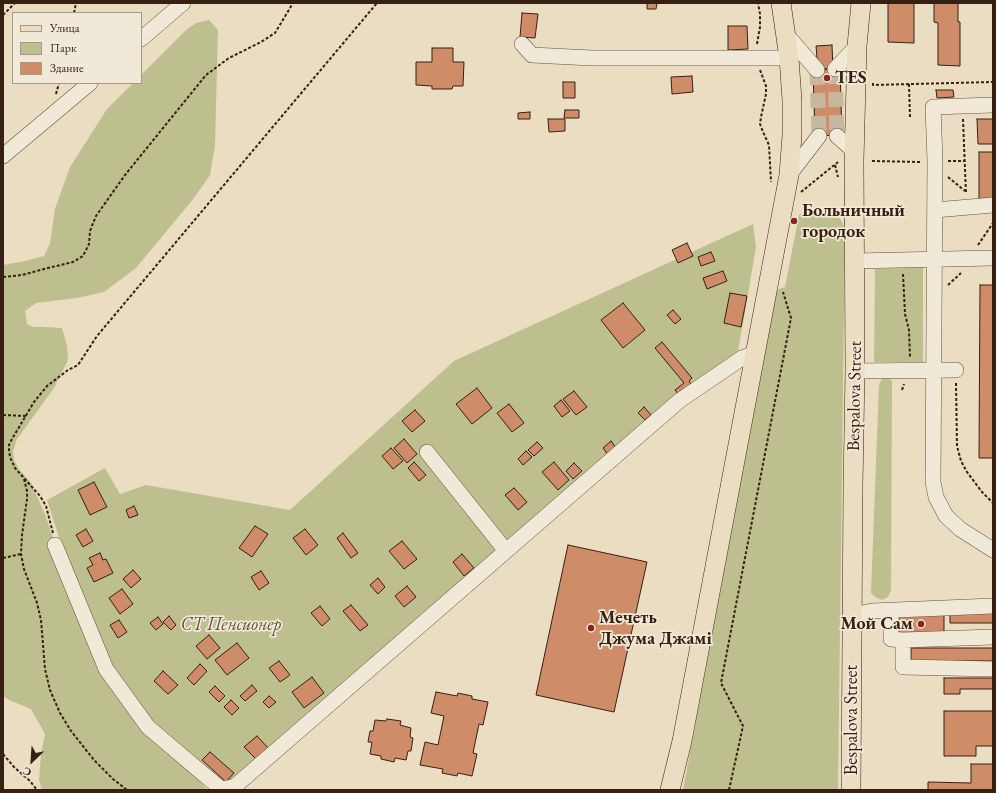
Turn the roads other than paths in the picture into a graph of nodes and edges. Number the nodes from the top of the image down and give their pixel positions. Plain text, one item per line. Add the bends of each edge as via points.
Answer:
1 (183, 3) edge
2 (781, 3) edge
3 (861, 3) edge
4 (785, 33) junction
5 (142, 38) edge
6 (522, 44) dead end
7 (857, 46) junction
8 (789, 58) junction
9 (835, 69) dead end
10 (817, 70) tunnel mouth
11 (89, 84) edge
12 (993, 105) edge
13 (819, 136) tunnel mouth
14 (837, 136) tunnel mouth
15 (3, 156) edge
16 (847, 156) junction
17 (789, 175) junction
18 (993, 206) edge
19 (935, 210) junction
20 (993, 258) edge
21 (934, 260) junction
22 (855, 261) junction
23 (755, 353) junction
24 (934, 370) junction
25 (956, 370) road end
26 (856, 371) junction
27 (427, 452) dead end
28 (56, 546) road end
29 (993, 550) edge
30 (506, 551) junction
31 (993, 606) edge
32 (891, 610) junction
33 (852, 615) junction
34 (993, 637) edge
35 (903, 640) junction
36 (993, 669) edge
37 (670, 790) edge
38 (851, 790) edge

1 - 5 lane
2 - 4 main road
3 - 7 main road, Bespalova Street
4 - 8 main road
4 - 10 lane
6 - 8 lane via 532,55 577,58
7 - 9 lane
7 - 16 main road, Bespalova Street
8 - 17 main road via 792,135
11 - 15 lane
12 - 19 lane via 933,107
13 - 17 lane
14 - 16 lane
16 - 22 main road, Bespalova Street
17 - 23 main road
18 - 19 lane
19 - 21 lane
20 - 21 lane
21 - 22 lane
21 - 24 lane
22 - 26 main road, Bespalova Street
23 - 30 lane via 742,358 679,401
23 - 37 main road via 682,741
24 - 25 lane
24 - 26 lane
24 - 29 lane via 933,482 936,497 946,516 960,529
26 - 33 main road, Bespalova Street
27 - 30 lane
28 - 30 lane via 106,669 148,727 221,789 234,788
31 - 32 lane
32 - 33 lane
32 - 35 lane via 891,639
33 - 38 main road, Bespalova Street
34 - 35 lane
35 - 36 lane via 903,667

